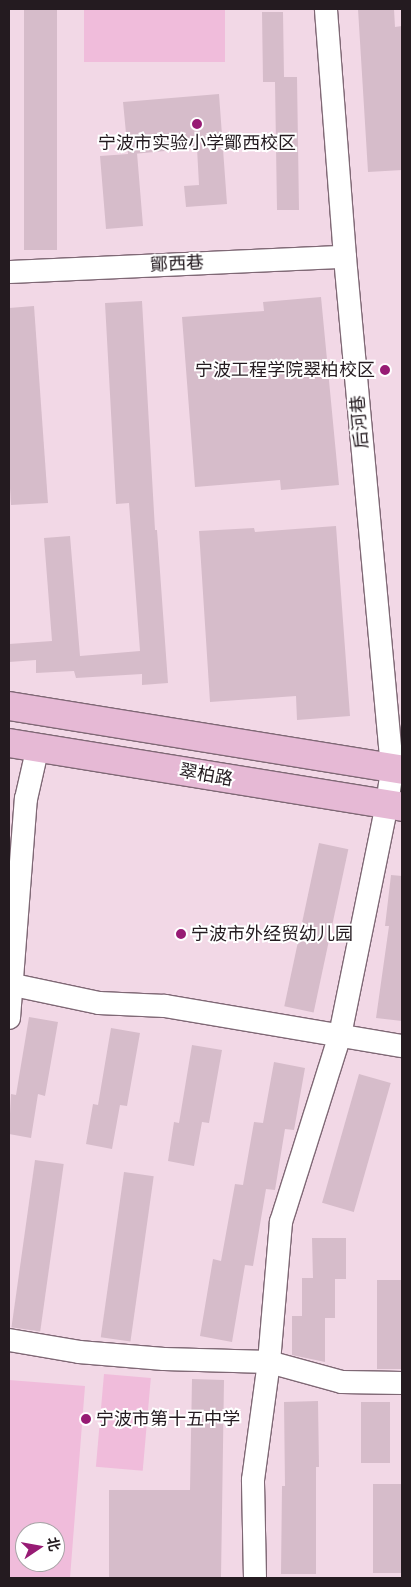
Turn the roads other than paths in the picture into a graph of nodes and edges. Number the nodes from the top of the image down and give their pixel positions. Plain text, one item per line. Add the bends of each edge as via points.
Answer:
1 (326, 9) edge
2 (345, 257) junction
3 (9, 272) edge
4 (9, 706) edge
5 (9, 743) edge
6 (38, 746) junction
7 (397, 769) edge
8 (395, 806) edge
9 (10, 984) edge
10 (9, 1018) edge
11 (340, 1035) junction
12 (402, 1046) edge
13 (9, 1340) edge
14 (269, 1362) junction
15 (402, 1383) edge
16 (255, 1578) edge

1 - 2 street, 后河巷
2 - 3 street, 鄮西巷
2 - 7 street, 后河巷
4 - 7 main road, 翠柏路
5 - 6 main road, 翠柏路
6 - 8 main road, 翠柏路
6 - 9 street via 26,799
7 - 8 street, 后河巷
8 - 11 street, 后河巷
9 - 10 street
9 - 11 street via 99,1003 165,1006
11 - 12 street
11 - 14 street, 后河巷 via 281,1222
13 - 14 street via 79,1352 164,1359
14 - 15 street via 342,1382
14 - 16 street, 后河巷 via 252,1480

